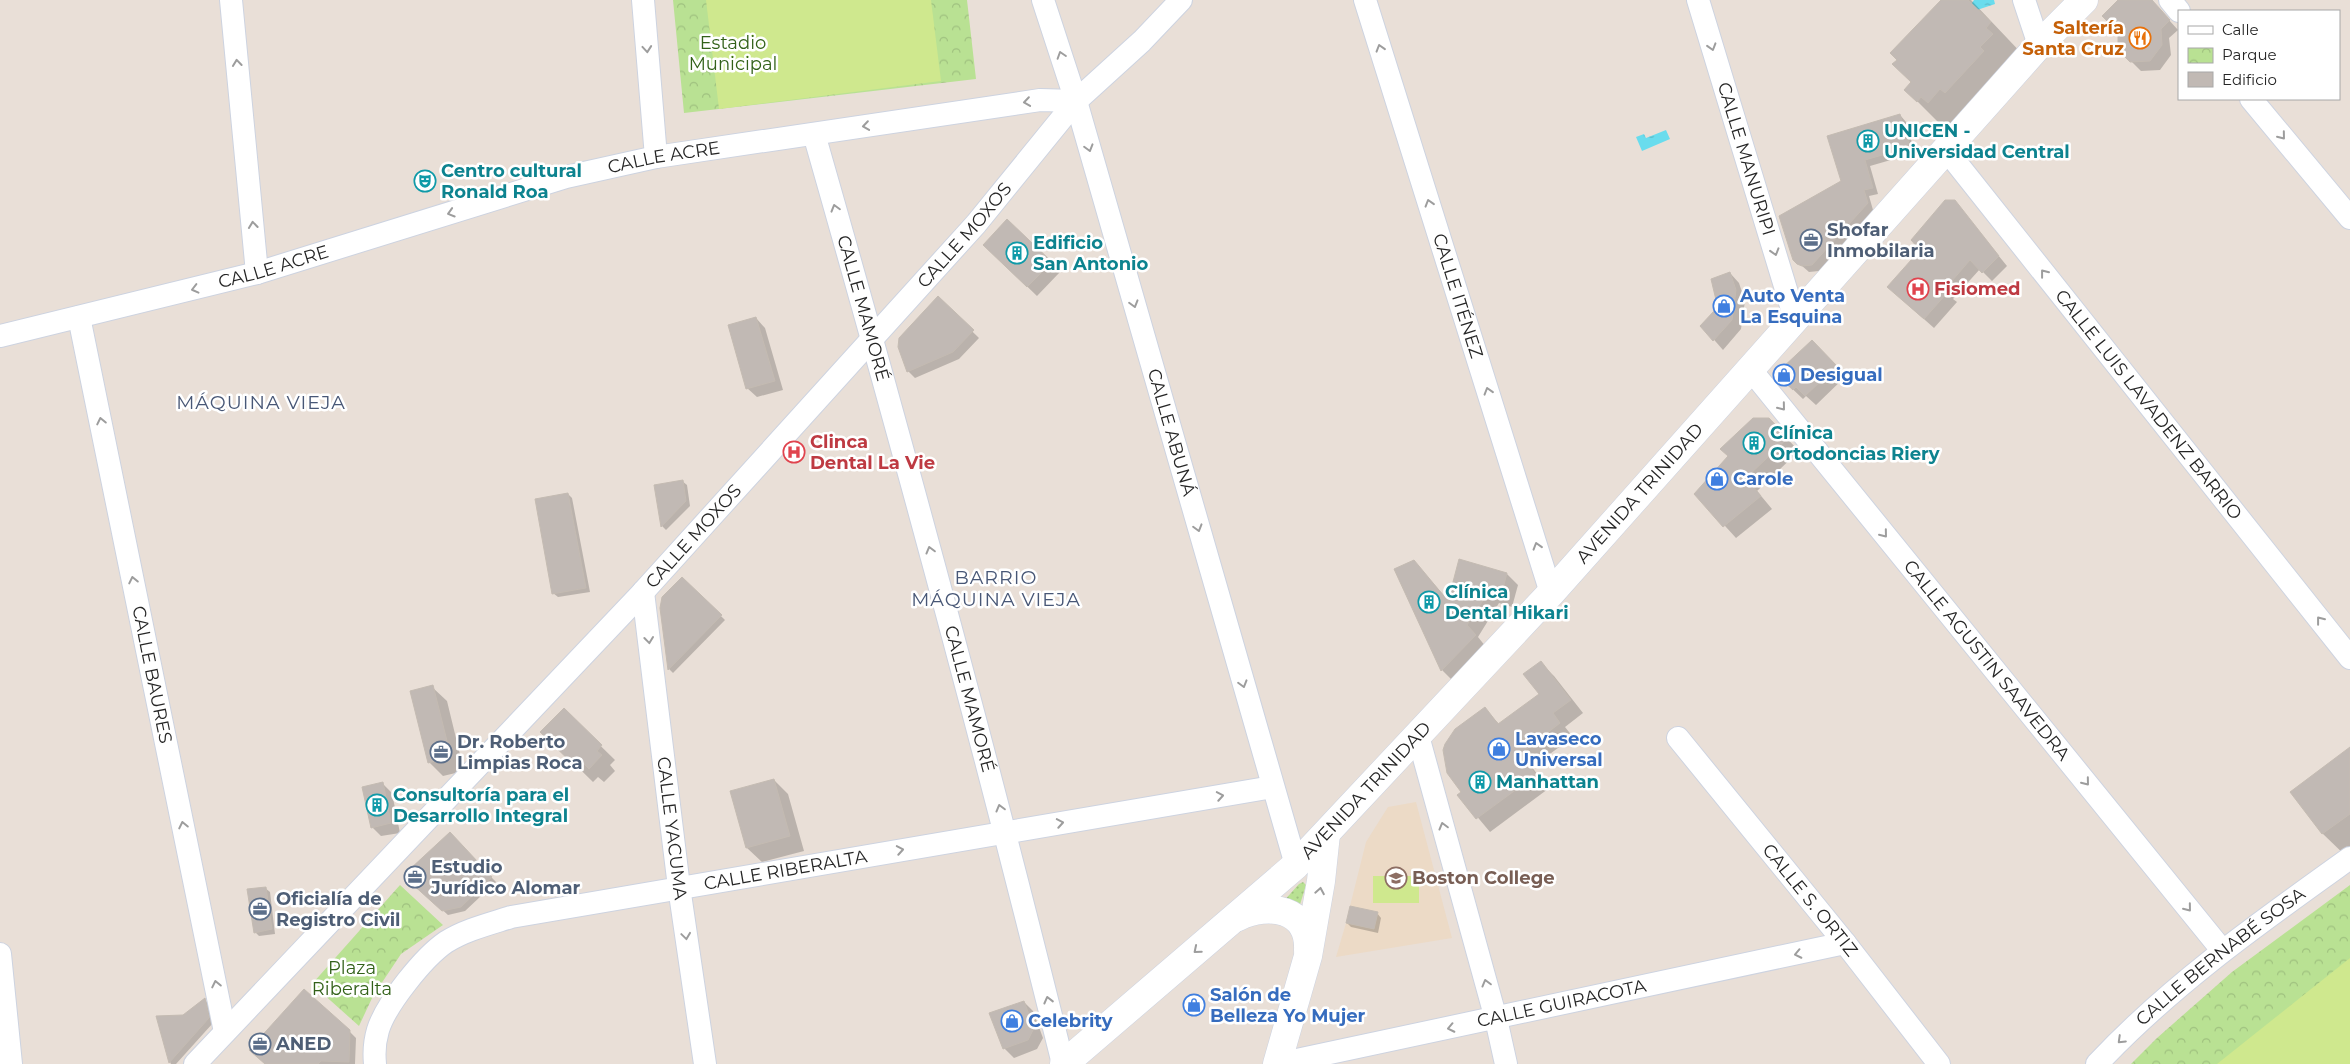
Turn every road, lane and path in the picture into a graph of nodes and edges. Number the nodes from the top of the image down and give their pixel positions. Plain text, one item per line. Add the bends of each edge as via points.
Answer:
1 (231, 0) edge
2 (643, 0) edge
3 (1043, 0) edge
4 (1181, 0) edge
5 (1365, 0) edge
6 (1698, 0) edge
7 (2024, 0) edge
8 (2084, 0) edge
9 (2170, 0) edge
10 (2178, 10) edge
11 (2039, 46) junction
12 (2252, 100) edge
13 (1076, 101) junction
14 (814, 134) junction
15 (1947, 151) junction
16 (656, 157) junction
17 (2350, 218) edge
18 (257, 273) junction
19 (79, 317) junction
20 (1795, 319) junction
21 (0, 336) edge
22 (873, 340) junction
23 (1751, 370) junction
24 (644, 592) junction
25 (1551, 592) junction
26 (2350, 658) edge
27 (1418, 736) junction
28 (1678, 738) dead end
29 (1272, 787) junction
30 (1006, 832) junction
31 (1326, 834) junction
32 (2350, 858) edge
33 (1296, 865) junction
34 (679, 887) junction
35 (1235, 919) junction
36 (1845, 943) junction
37 (2222, 950) junction
38 (0, 954) edge
39 (1308, 956) junction
40 (1496, 1019) junction
41 (225, 1032) junction
42 (11, 1064) edge
43 (195, 1064) edge
44 (375, 1064) edge
45 (705, 1064) edge
46 (1064, 1064) edge
47 (1278, 1064) edge
48 (1506, 1064) edge
49 (1939, 1064) edge
50 (2097, 1064) edge

18 -> 1 street
2 -> 16 street
13 -> 3 street, CALLE ABUNÁ
4 - 13 street, CALLE MOXOS via 1142,41
25 -> 5 street, CALLE ITÉNEZ
6 -> 20 street, CALLE MANURIPI
7 - 11 street
8 - 11 main road, AVENIDA TRINIDAD
9 - 10 street
11 - 15 main road, AVENIDA TRINIDAD
12 -> 17 street
13 -> 14 street, CALLE ACRE via 1040,100
13 - 22 street, CALLE MOXOS via 976,224
13 -> 29 street, CALLE ABUNÁ
14 - 16 street, CALLE ACRE
22 -> 14 street, CALLE MAMORÉ
15 - 20 main road, AVENIDA TRINIDAD
26 -> 15 street, CALLE LUIS LAVADENZ BARRIO
16 -> 18 street, CALLE ACRE via 566,177
18 -> 19 street, CALLE ACRE
19 - 21 street, CALLE ACRE
41 -> 19 street, CALLE BAURES
20 - 23 main road, AVENIDA TRINIDAD
22 - 24 street, CALLE MOXOS
30 -> 22 street, CALLE MAMORÉ
23 - 25 main road, AVENIDA TRINIDAD
23 -> 37 street, CALLE AGUSTIN SAAVEDRA
24 -> 34 street, CALLE YACUMA
24 - 41 street, CALLE MOXOS
25 - 27 main road, AVENIDA TRINIDAD
27 - 31 main road, AVENIDA TRINIDAD
40 -> 27 street
28 - 36 street, CALLE S. ORTIZ
30 -> 29 street, CALLE RIBERALTA
29 - 33 street, CALLE ABUNÁ
34 -> 30 street, CALLE RIBERALTA
46 -> 30 street, CALLE MAMORÉ
31 - 33 main road, AVENIDA TRINIDAD
39 -> 31 main road
32 - 37 street, CALLE BERNABÉ SOSA
33 - 35 main road, AVENIDA TRINIDAD
34 - 44 street, CALLE RIBERALTA via 511,917 446,942 426,960 391,1006 378,1029
34 -> 45 street, CALLE YACUMA
35 - 39 main road via 1259,909 1290,915 1304,926
35 -> 46 main road, AVENIDA TRINIDAD
36 -> 40 street, CALLE GUIRACOTA
36 - 49 street, CALLE S. ORTIZ
37 -> 50 street, CALLE BERNABÉ SOSA
38 - 42 street
39 - 47 main road
40 -> 47 street, CALLE GUIRACOTA
40 - 48 street
41 - 43 street, CALLE MOXOS

